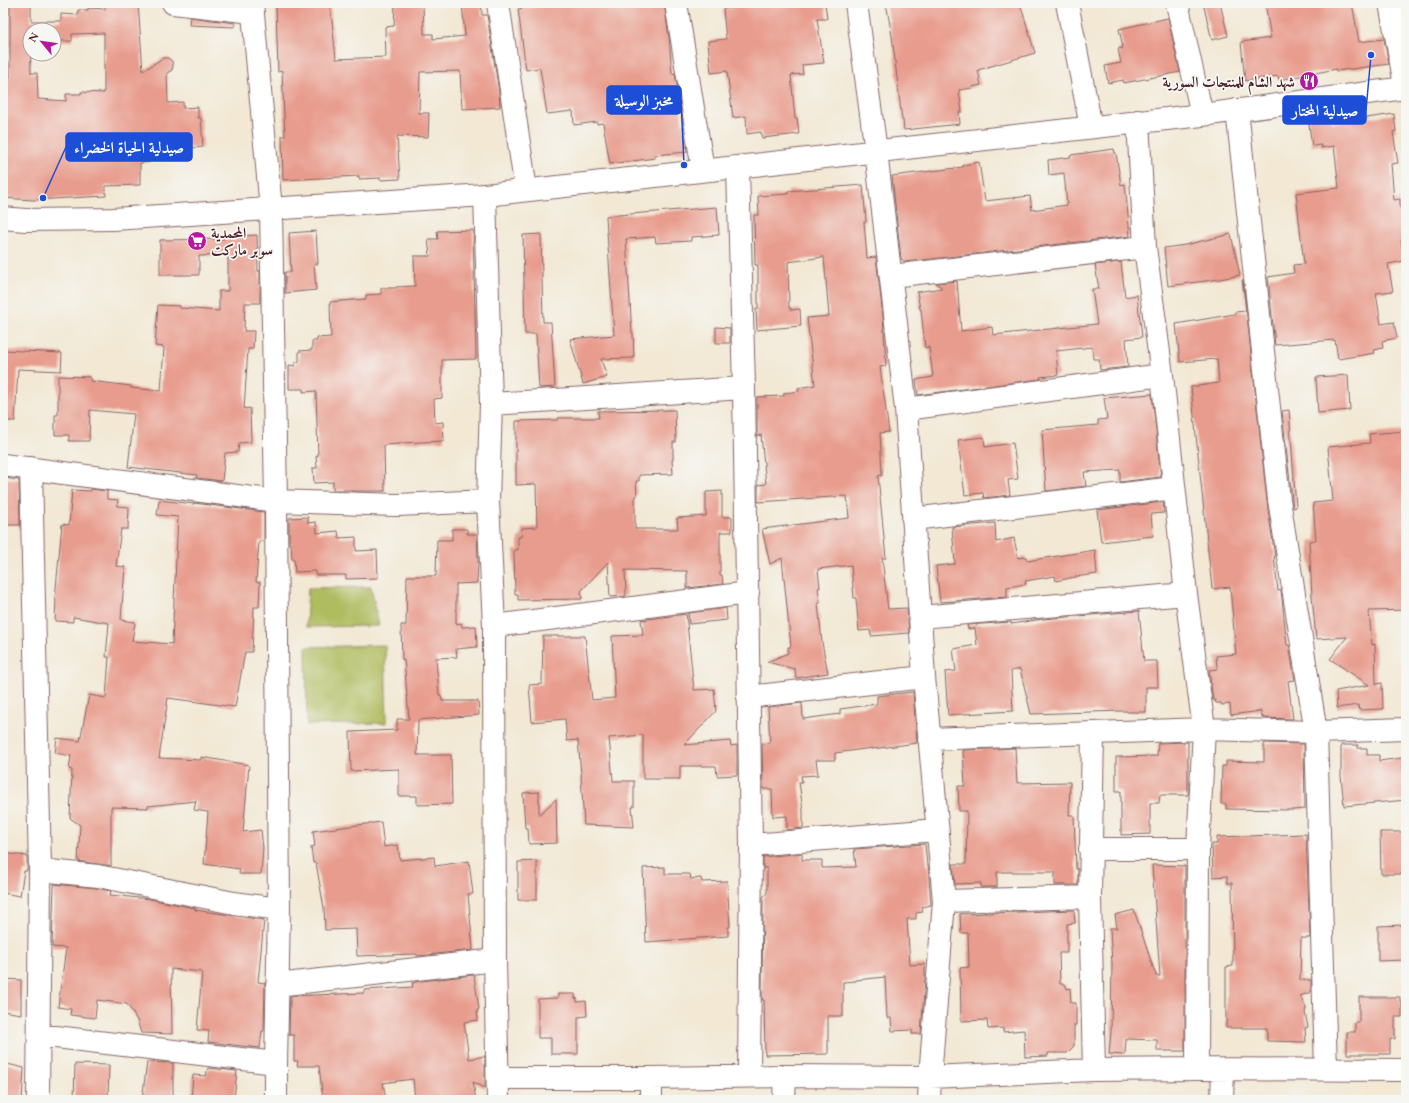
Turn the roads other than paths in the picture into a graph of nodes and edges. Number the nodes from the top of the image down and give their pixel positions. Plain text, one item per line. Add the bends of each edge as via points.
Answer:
1 (173, 3) edge
2 (498, 3) edge
3 (676, 3) edge
4 (856, 3) edge
5 (1067, 3) edge
6 (1177, 3) edge
7 (1390, 3) edge
8 (253, 7) edge
9 (1406, 89) edge
10 (1237, 110) junction
11 (1202, 114) junction
12 (1138, 121) junction
13 (1091, 127) junction
14 (876, 151) junction
15 (738, 167) junction
16 (703, 170) junction
17 (526, 190) junction
18 (484, 195) junction
19 (271, 209) junction
20 (3, 218) edge
21 (1145, 247) junction
22 (891, 276) junction
23 (1162, 375) junction
24 (744, 388) junction
25 (491, 404) junction
26 (906, 409) junction
27 (3, 465) edge
28 (31, 468) junction
29 (1174, 488) junction
30 (276, 501) junction
31 (488, 502) junction
32 (913, 519) junction
33 (748, 593) junction
34 (1186, 594) junction
35 (920, 617) junction
36 (494, 626) junction
37 (924, 678) junction
38 (748, 697) junction
39 (1204, 729) junction
40 (1406, 730) edge
41 (1316, 732) junction
42 (1092, 734) junction
43 (929, 739) junction
44 (937, 830) junction
45 (751, 845) junction
46 (1090, 849) junction
47 (1198, 849) junction
48 (40, 870) junction
49 (1090, 897) junction
50 (944, 901) junction
51 (279, 909) junction
52 (495, 960) junction
53 (277, 985) junction
54 (39, 1035) junction
55 (276, 1063) junction
56 (1197, 1069) junction
57 (1326, 1069) junction
58 (1094, 1070) junction
59 (1223, 1070) junction
60 (1406, 1070) edge
61 (750, 1076) junction
62 (785, 1076) junction
63 (930, 1077) junction
64 (498, 1078) junction
65 (651, 1078) junction
66 (38, 1100) edge
67 (276, 1100) edge
68 (498, 1100) edge
69 (651, 1100) edge
70 (784, 1100) edge
71 (929, 1100) edge
72 (1222, 1100) edge

1 - 8 street
2 - 17 street
3 - 16 street
4 - 14 street
5 - 13 street
6 - 11 street
7 - 9 street
8 - 19 street
9 - 10 street
10 - 11 street
10 - 41 street via 1279,500
11 - 12 street
12 - 13 street
12 - 21 street
13 - 14 street
14 - 15 street
14 - 22 street
15 - 16 street
15 - 24 street
16 - 17 street
17 - 18 street
18 - 19 street
18 - 25 street
19 - 20 street via 113,219
19 - 30 street
21 - 22 street
21 - 23 street
22 - 26 street
23 - 26 street
23 - 29 street
24 - 25 street
24 - 33 street
25 - 31 street
26 - 32 street
27 - 28 street
28 - 30 street
28 - 48 street
29 - 32 street
29 - 34 street
30 - 31 street via 396,505
30 - 51 street
31 - 36 street
32 - 35 street
33 - 36 street
33 - 38 street
34 - 35 street
34 - 39 street
35 - 37 street
36 - 52 street
37 - 38 street
37 - 43 street
38 - 45 street
39 - 41 street
39 - 42 street
39 - 47 street
40 - 41 street
41 - 57 street
42 - 43 street
42 - 46 street
43 - 44 street
44 - 45 street
44 - 50 street
45 - 61 street
46 - 47 street
46 - 49 street
47 - 56 street
48 - 51 street via 98,876
48 - 54 street
49 - 50 street
49 - 58 street
50 - 63 street
51 - 53 street
52 - 53 street
52 - 64 street
53 - 55 street
54 - 55 street
54 - 66 street
55 - 67 street
56 - 58 street
56 - 59 street
57 - 59 street
57 - 60 street
58 - 63 street
59 - 72 street
61 - 62 street
61 - 65 street
62 - 63 street
62 - 70 street
63 - 71 street
64 - 65 street
64 - 68 street
65 - 69 street

